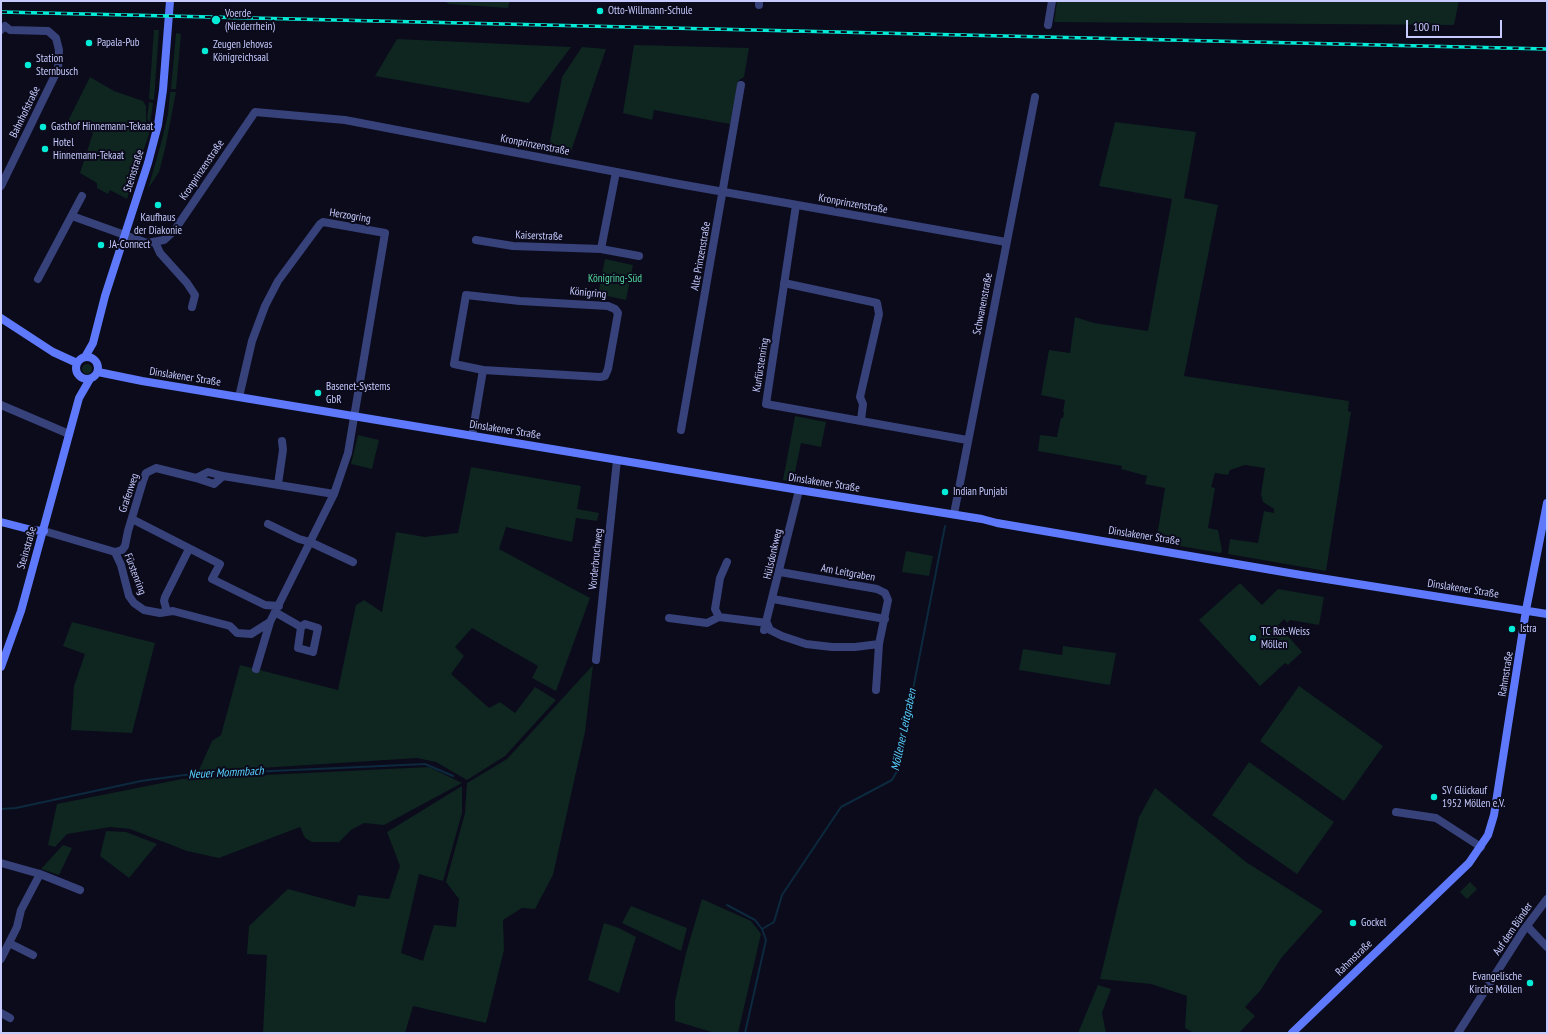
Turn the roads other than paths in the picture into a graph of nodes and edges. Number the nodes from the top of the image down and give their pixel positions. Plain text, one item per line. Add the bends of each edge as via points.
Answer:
1 (170, 1) edge
2 (1052, 1) edge
3 (1048, 25) dead end
4 (4, 30) edge
5 (741, 86) dead end
6 (1035, 97) dead end
7 (616, 172) junction
8 (1, 186) edge
9 (724, 192) junction
10 (82, 196) dead end
11 (796, 205) junction
12 (72, 216) junction
13 (124, 235) junction
14 (476, 240) dead end
15 (156, 242) junction
16 (1006, 242) junction
17 (601, 249) junction
18 (639, 256) dead end
19 (38, 279) dead end
20 (784, 282) junction
21 (192, 307) dead end
22 (1, 318) edge
23 (93, 343) junction
24 (85, 357) junction
25 (96, 361) junction
26 (77, 363) junction
27 (483, 370) junction
28 (98, 372) junction
29 (80, 377) junction
30 (90, 379) junction
31 (239, 397) junction
32 (79, 398) junction
33 (1, 405) edge
34 (355, 416) junction
35 (861, 420) junction
36 (681, 430) dead end
37 (69, 434) junction
38 (472, 436) junction
39 (968, 440) junction
40 (282, 441) dead end
41 (617, 460) junction
42 (278, 484) junction
43 (799, 490) junction
44 (334, 494) junction
45 (1547, 503) edge
46 (954, 514) junction
47 (132, 519) junction
48 (1, 522) edge
49 (268, 524) dead end
50 (44, 530) junction
51 (310, 542) junction
52 (189, 549) junction
53 (115, 552) junction
54 (353, 562) dead end
55 (727, 562) dead end
56 (780, 572) junction
57 (774, 599) junction
58 (277, 609) junction
59 (1526, 610) junction
60 (167, 612) junction
61 (1547, 614) edge
62 (669, 618) dead end
63 (719, 618) junction
64 (885, 619) junction
65 (270, 622) junction
66 (302, 627) dead end
67 (766, 627) junction
68 (879, 644) junction
69 (596, 660) dead end
70 (1, 667) edge
71 (256, 669) dead end
72 (876, 690) dead end
73 (1396, 812) dead end
74 (1481, 847) junction
75 (1, 863) edge
76 (40, 874) junction
77 (80, 890) dead end
78 (1547, 898) edge
79 (1527, 926) junction
80 (9, 943) junction
81 (1547, 947) edge
82 (33, 955) dead end
83 (1, 960) edge
84 (1, 1013) edge
85 (10, 1018) dead end
86 (1292, 1033) edge
87 (1458, 1033) edge

1 - 13 main road, Steinstraße via 158,125
2 - 3 street
4 - 8 street, Bahnhofstraße via 46,31 52,34 59,45 58,69
5 - 9 street, Alte Prinzenstraße
6 - 16 street, Schwanenstraße
7 - 9 street, Kronprinzenstraße
7 - 15 street, Kronprinzenstraße via 345,120 255,112 174,231 164,240
7 - 17 street
9 - 11 street, Kronprinzenstraße
9 - 36 street, Alte Prinzenstraße
10 - 12 street
11 - 16 street, Kronprinzenstraße
11 - 20 street, Kurfürstenring
12 - 13 street
12 - 19 street
13 - 15 street via 147,243
13 - 23 main road, Steinstraße
14 - 17 street, Kaiserstraße via 513,246
15 - 21 street via 160,253 195,295
16 - 39 street, Schwanenstraße
17 - 18 street, Kaiserstraße
20 - 35 street via 877,303 879,314 860,397 863,404
20 - 35 street, Kurfürstenring via 766,404
22 - 26 main road via 53,352
23 - 24 main road, Steinstraße
23 - 25 main road, Steinstraße
24 - 25 main road
24 - 26 main road
25 - 28 main road
26 - 29 main road via 76,371
27 - 27 street, Königring via 454,364 466,295 608,306 618,313 605,376
27 - 38 street
28 - 30 main road
28 - 31 main road, Dinslakener Straße
29 - 30 main road
29 - 32 main road, Steinstraße
30 - 32 main road, Steinstraße
31 - 34 main road, Dinslakener Straße
31 - 34 street, Herzogring via 252,341 265,306 278,281 324,222 385,233
32 - 37 main road, Steinstraße
33 - 37 street
34 - 38 main road, Dinslakener Straße
34 - 44 street via 348,453
35 - 39 street, Kurfürstenring
37 - 50 main road, Steinstraße
38 - 41 main road, Dinslakener Straße
39 - 46 street, Schwanenstraße
40 - 42 street
41 - 43 main road, Dinslakener Straße
41 - 69 street, Vorderbruchweg
42 - 44 street, Grafenweg
42 - 47 street, Grafenweg via 208,472 196,478 156,468 146,473
43 - 46 main road, Dinslakener Straße
43 - 56 street, Hülsdonkweg
44 - 51 street
45 - 59 main road, Rahmstraße
46 - 59 main road, Dinslakener Straße via 1300,575
47 - 52 street
47 - 53 street, Grafenweg via 125,546
48 - 50 main road via 32,530
49 - 51 street
50 - 53 street, Fürstenring
50 - 70 main road, Steinstraße via 16,630
51 - 54 street
51 - 58 street
52 - 58 street via 220,564 212,579
52 - 60 street via 164,597
53 - 60 street, Fürstenring via 134,604 144,610
55 - 63 street via 720,578 715,608
56 - 57 street, Hülsdonkweg
56 - 64 street, Am Leitgraben via 885,593 888,600
57 - 64 street
57 - 67 street, Hülsdonkweg
58 - 65 street
58 - 66 street
59 - 61 main road, Dinslakener Straße
59 - 74 main road, Rahmstraße via 1494,815
60 - 65 street, Fürstenring via 173,611 230,626 237,633 251,634
62 - 63 street via 707,623
63 - 67 street
64 - 68 street, Am Leitgraben
65 - 71 street
67 - 68 street via 782,636 806,644 832,647
68 - 72 street, Am Leitgraben
73 - 74 street via 1436,818
74 - 86 main road, Rahmstraße via 1469,863
75 - 76 street
76 - 77 street
76 - 80 street
78 - 79 street, Auf dem Bünder
79 - 81 street
79 - 87 street, Auf dem Bünder
80 - 82 street
80 - 83 street
84 - 85 street

